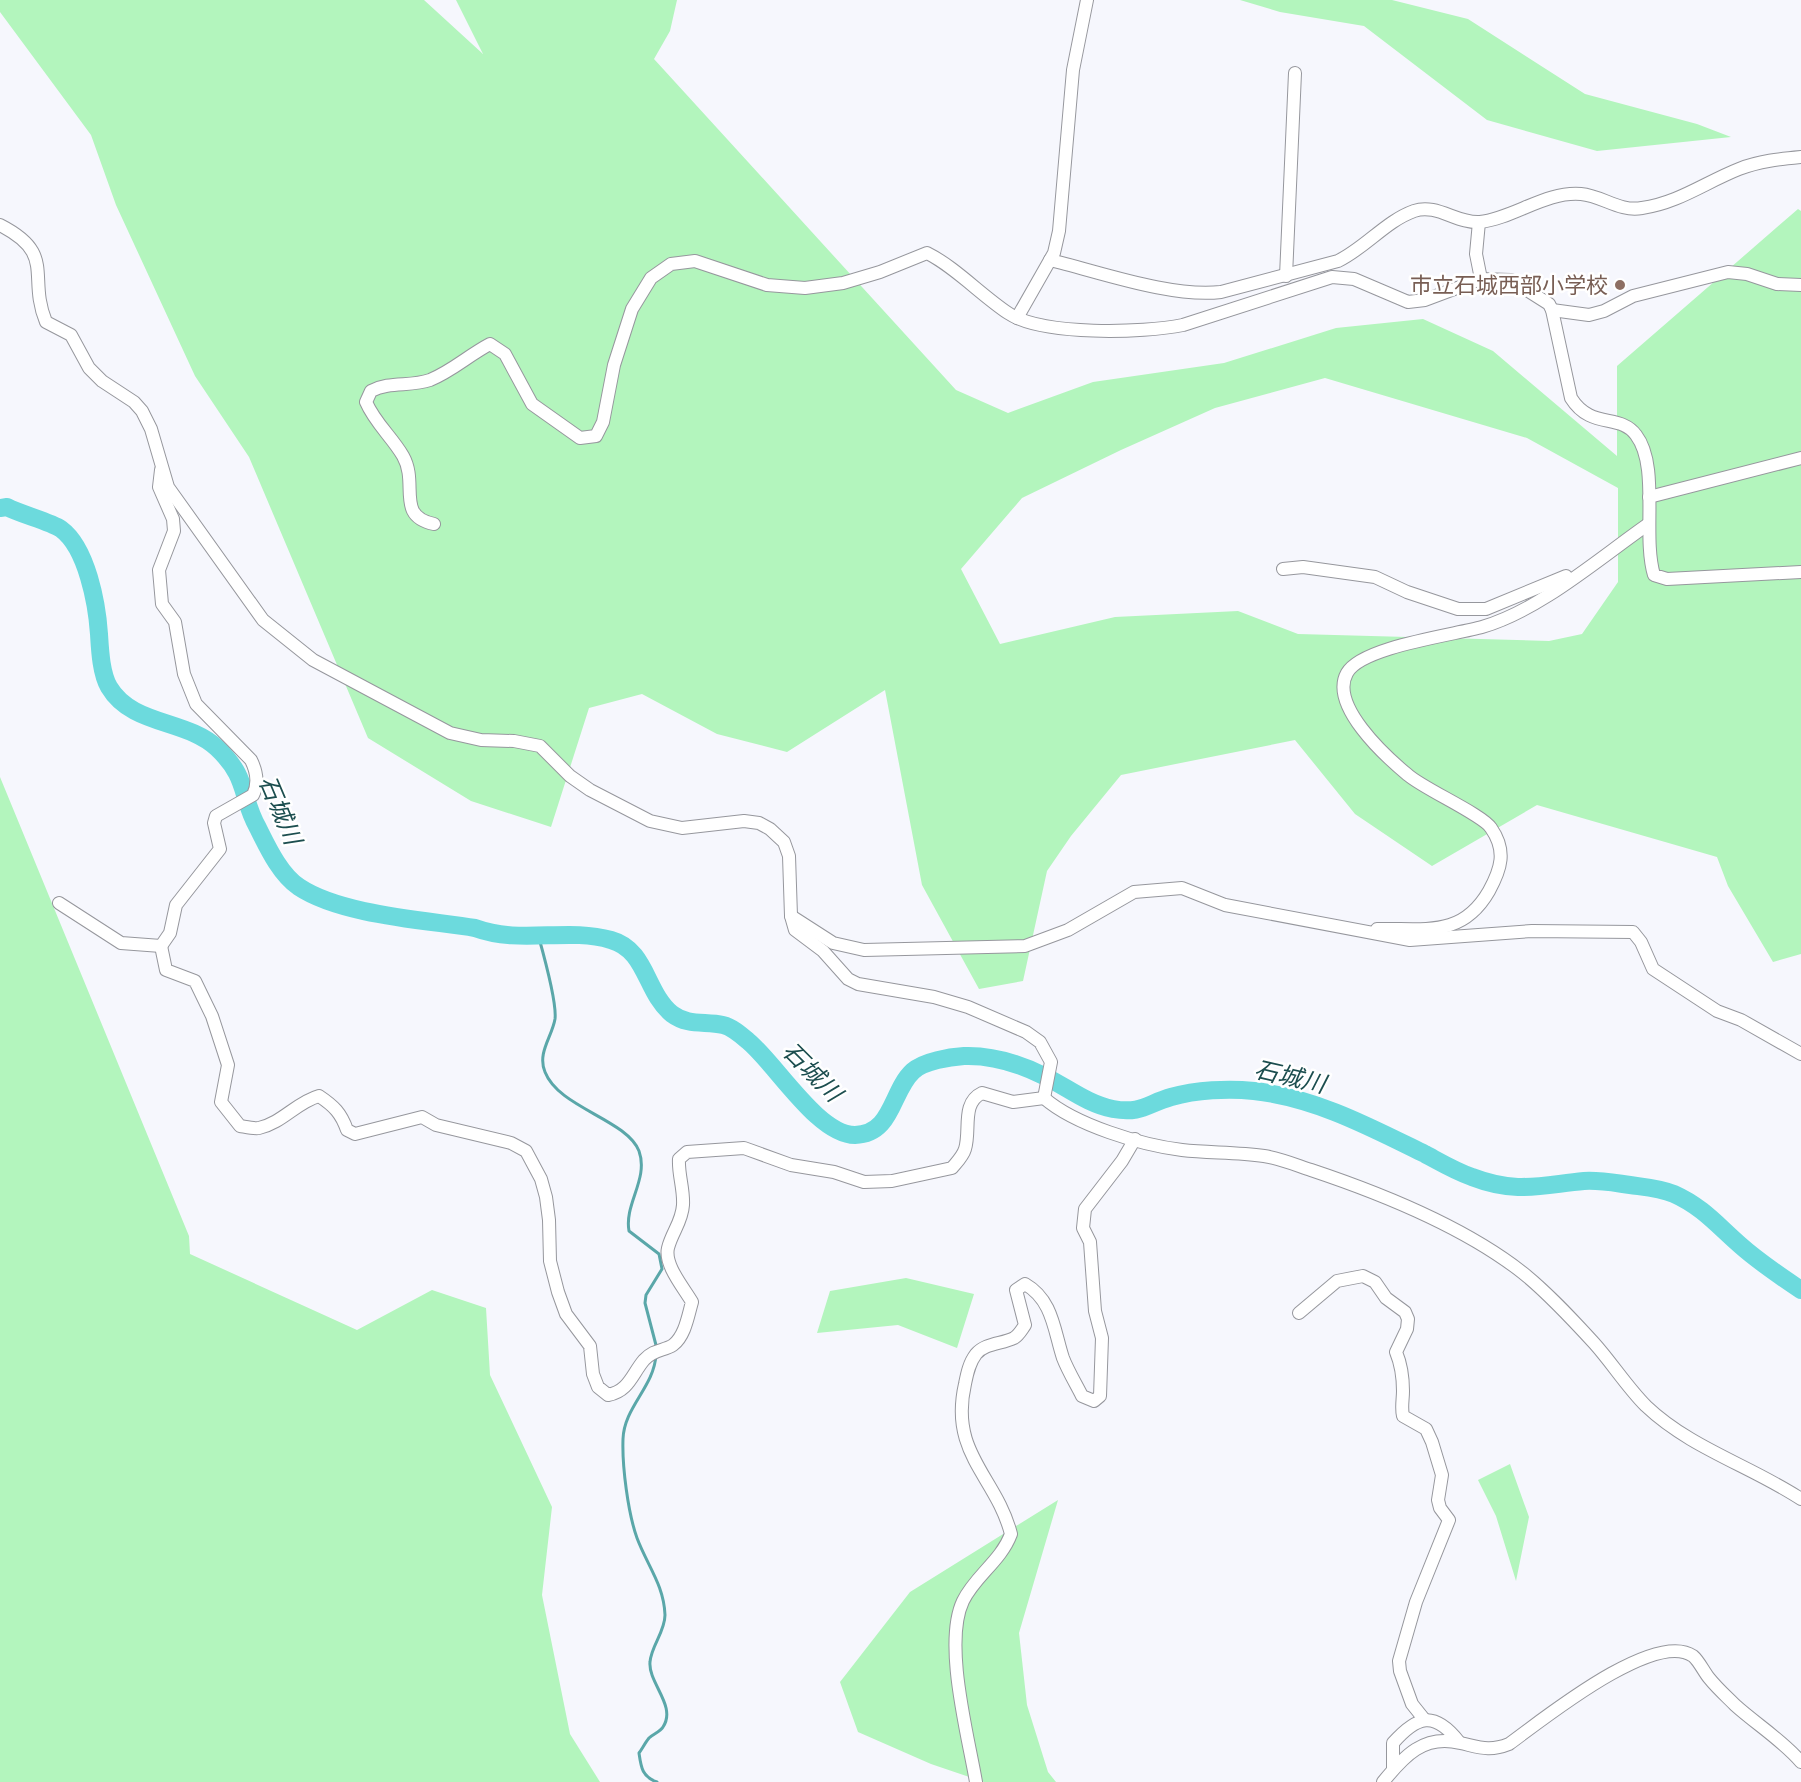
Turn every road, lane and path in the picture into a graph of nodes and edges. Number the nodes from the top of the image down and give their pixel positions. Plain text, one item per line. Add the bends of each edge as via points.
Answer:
1 (1087, 0) edge
2 (1295, 73) dead end
3 (1801, 157) edge
4 (1479, 222) junction
5 (0, 225) edge
6 (1050, 261) junction
7 (1287, 276) junction
8 (1481, 279) junction
9 (1801, 285) edge
10 (1552, 310) junction
11 (1017, 318) junction
12 (1801, 458) edge
13 (161, 466) junction
14 (1649, 497) junction
15 (434, 524) dead end
16 (1647, 525) junction
17 (1283, 568) dead end
18 (1584, 568) junction
19 (1801, 572) edge
20 (59, 903) dead end
21 (790, 916) junction
22 (1355, 930) junction
23 (161, 946) junction
24 (1801, 1054) edge
25 (1044, 1096) junction
26 (1135, 1138) junction
27 (1299, 1313) dead end
28 (1801, 1499) edge
29 (1424, 1719) junction
30 (1459, 1742) junction
31 (1801, 1762) edge
32 (1394, 1769) junction
33 (976, 1782) edge
34 (1383, 1782) edge

1 - 6 street via 1073,70 1059,231
2 - 7 street
3 - 4 street via 1759,162 1660,205 1640,209 1618,207 1581,194 1549,198
4 - 7 street via 1422,209 1400,219 1356,253
4 - 8 street via 1476,254
5 - 13 street via 20,235 32,248 45,321 71,335 89,368 142,411
6 - 7 street via 1202,294
6 - 11 street
8 - 10 street via 1511,280 1549,304
8 - 11 street via 1425,300 1408,302 1354,279 1332,277 1162,329 1082,331 1026,323
9 - 10 street via 1777,284 1728,272 1633,296 1589,315
10 - 14 street via 1571,398 1579,411 1591,418 1634,432 1646,454
11 - 15 street via 927,253 852,280 805,288 767,285 695,261 671,264 651,278 632,309 596,436 580,438 532,405 505,354 490,344 429,380 383,385 371,391 366,402 371,414 403,456 411,476 409,509 417,518
12 - 14 street
13 - 21 street via 168,487 263,620 314,660 450,733 540,746 570,776 650,821 682,828 759,823 784,842 789,856
13 - 23 street via 159,487 174,531 159,570 162,604 175,622 184,674 196,704 251,760 257,780 253,795 216,816 220,849 176,905 170,933
14 - 16 street
16 - 18 street
16 - 19 street via 1654,575 1667,579
17 - 18 street via 1304,567 1375,577 1458,609 1486,609
18 - 22 street via 1538,603 1485,626 1378,652 1347,672 1343,690 1358,724 1408,776 1491,826 1503,860 1480,906 1465,920 1447,927
20 - 23 street via 121,943
21 - 22 street via 833,943 864,950 1025,946 1068,930 1134,892 1182,888 1225,905
21 - 25 street via 795,930 858,984 934,997 1026,1032 1040,1042 1051,1062
22 - 24 street via 1410,940 1532,932 1633,932 1653,969 1718,1011
23 - 25 street via 166,970 195,981 212,1016 228,1065 222,1102 240,1126 259,1128 284,1116 305,1099 319,1096 341,1114 347,1130 355,1134 422,1117 436,1125 511,1143 526,1151 546,1197 550,1261 558,1292 566,1314 590,1346 598,1387 608,1395 627,1386 644,1360 659,1348 673,1345 686,1326 692,1302 670,1265 668,1249 682,1218 684,1197 678,1168 687,1152 744,1148 791,1165 864,1182 892,1181 952,1168 966,1147 970,1106 975,1096 982,1093 1013,1102
25 - 26 street via 1069,1115
26 - 28 street via 1181,1150 1266,1156 1417,1211 1524,1274 1594,1342 1646,1406 1717,1454 1769,1478
26 - 33 street via 1082,1219 1090,1242 1095,1311 1102,1338 1100,1396 1094,1401 1082,1396 1063,1359 1047,1306 1038,1292 1025,1284 1016,1290 1026,1325 1015,1338 977,1353 969,1365 961,1411 966,1445 1002,1509 1011,1534 958,1611 957,1668
27 - 29 street via 1337,1281 1363,1276 1375,1282 1408,1319 1396,1352 1403,1392 1401,1409 1403,1416 1425,1429 1432,1442 1442,1475 1438,1500 1449,1520 1416,1602 1399,1661 1412,1704
29 - 30 street via 1437,1722
29 - 32 street via 1414,1722 1393,1743
30 - 31 street via 1483,1750 1497,1749 1607,1675 1640,1659 1683,1652 1695,1657 1730,1700
30 - 32 street via 1422,1743
32 - 34 street

